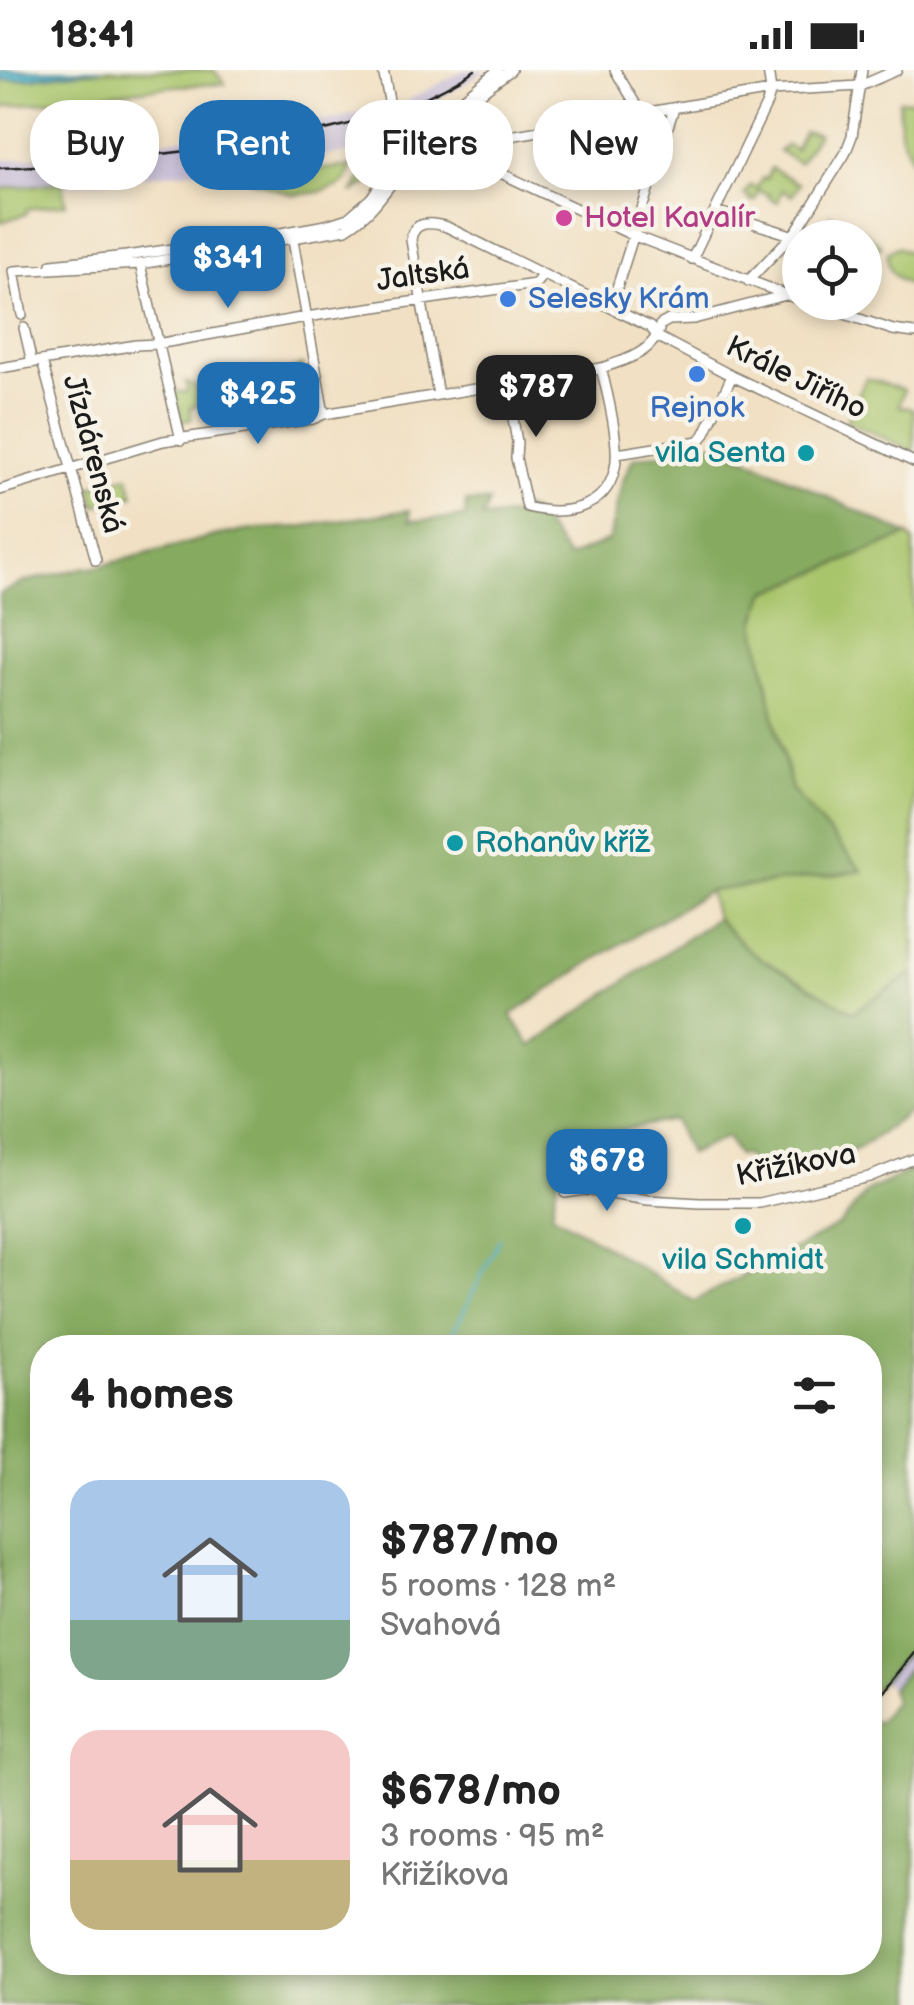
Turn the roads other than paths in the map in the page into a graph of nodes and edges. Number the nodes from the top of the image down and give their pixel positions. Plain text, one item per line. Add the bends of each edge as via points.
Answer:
1 (510, 70) edge
2 (615, 70) edge
3 (768, 70) edge
4 (862, 70) edge
5 (897, 70) edge
6 (384, 72) edge
7 (494, 75) edge
8 (860, 86) junction
9 (771, 91) junction
10 (389, 100) edge
11 (462, 100) edge
12 (469, 100) edge
13 (633, 100) edge
14 (674, 108) joint
15 (533, 133) edge
16 (533, 188) edge
17 (385, 190) edge
18 (538, 190) edge
19 (715, 211) junction
20 (799, 220) edge
21 (292, 235) junction
22 (632, 235) junction
23 (782, 236) edge
24 (782, 243) edge
25 (162, 251) junction
26 (692, 259) junction
27 (140, 264) junction
28 (14, 270) junction
29 (0, 272) edge
30 (542, 276) junction
31 (748, 280) junction
32 (782, 293) edge
33 (782, 296) edge
34 (614, 297) dead end
35 (420, 302) junction
36 (22, 315) dead end
37 (306, 317) junction
38 (863, 320) edge
39 (24, 328) dead end
40 (914, 333) edge
41 (658, 337) junction
42 (157, 344) junction
43 (37, 362) junction
44 (0, 368) edge
45 (601, 368) junction
46 (732, 376) junction
47 (507, 383) junction
48 (438, 395) junction
49 (324, 414) junction
50 (181, 440) junction
51 (617, 454) junction
52 (914, 462) edge
53 (70, 470) junction
54 (0, 490) edge
55 (96, 560) dead end
56 (914, 1159) edge
57 (565, 1194) dead end

1 - 7 street
2 - 13 street
3 - 9 street
4 - 8 street
5 - 8 street
6 - 10 street, bridge
7 - 11 street
7 - 12 street
8 - 9 street
8 - 20 street via 845,154
9 - 14 street
9 - 19 street
14 - 22 street
15 - 16 street via 490,140 470,154
17 - 21 street via 373,209 346,229
18 - 22 street
19 - 23 street
19 - 26 street
21 - 25 street
21 - 27 street
21 - 37 street
22 - 26 street
22 - 34 street
24 - 31 street
25 - 27 street
25 - 28 street
26 - 31 street
27 - 28 street
27 - 42 street
28 - 29 street
28 - 36 street
30 - 35 street, Jaltská via 535,284
30 - 35 street, Krále Jiřího via 431,222 412,232
30 - 41 street, Krále Jiřího via 650,327
31 - 32 street
33 - 41 street via 669,320
35 - 37 street, Jaltská
35 - 48 street
37 - 42 street, Jaltská
37 - 49 street
38 - 40 street
39 - 43 street, Jízdárenská
41 - 45 street
41 - 46 street, Krále Jiřího
42 - 43 street, Jaltská
42 - 50 street
43 - 44 street, Jaltská
43 - 53 street, Jízdárenská
45 - 47 street
45 - 51 street
46 - 51 street via 698,441
46 - 52 street, Krále Jiřího
47 - 48 street
47 - 51 street via 527,507 560,512 594,501 611,482
48 - 49 street
49 - 50 street
50 - 53 street
53 - 54 street
53 - 55 street, Jízdárenská
56 - 57 street, Křižíkova via 869,1178 760,1203

